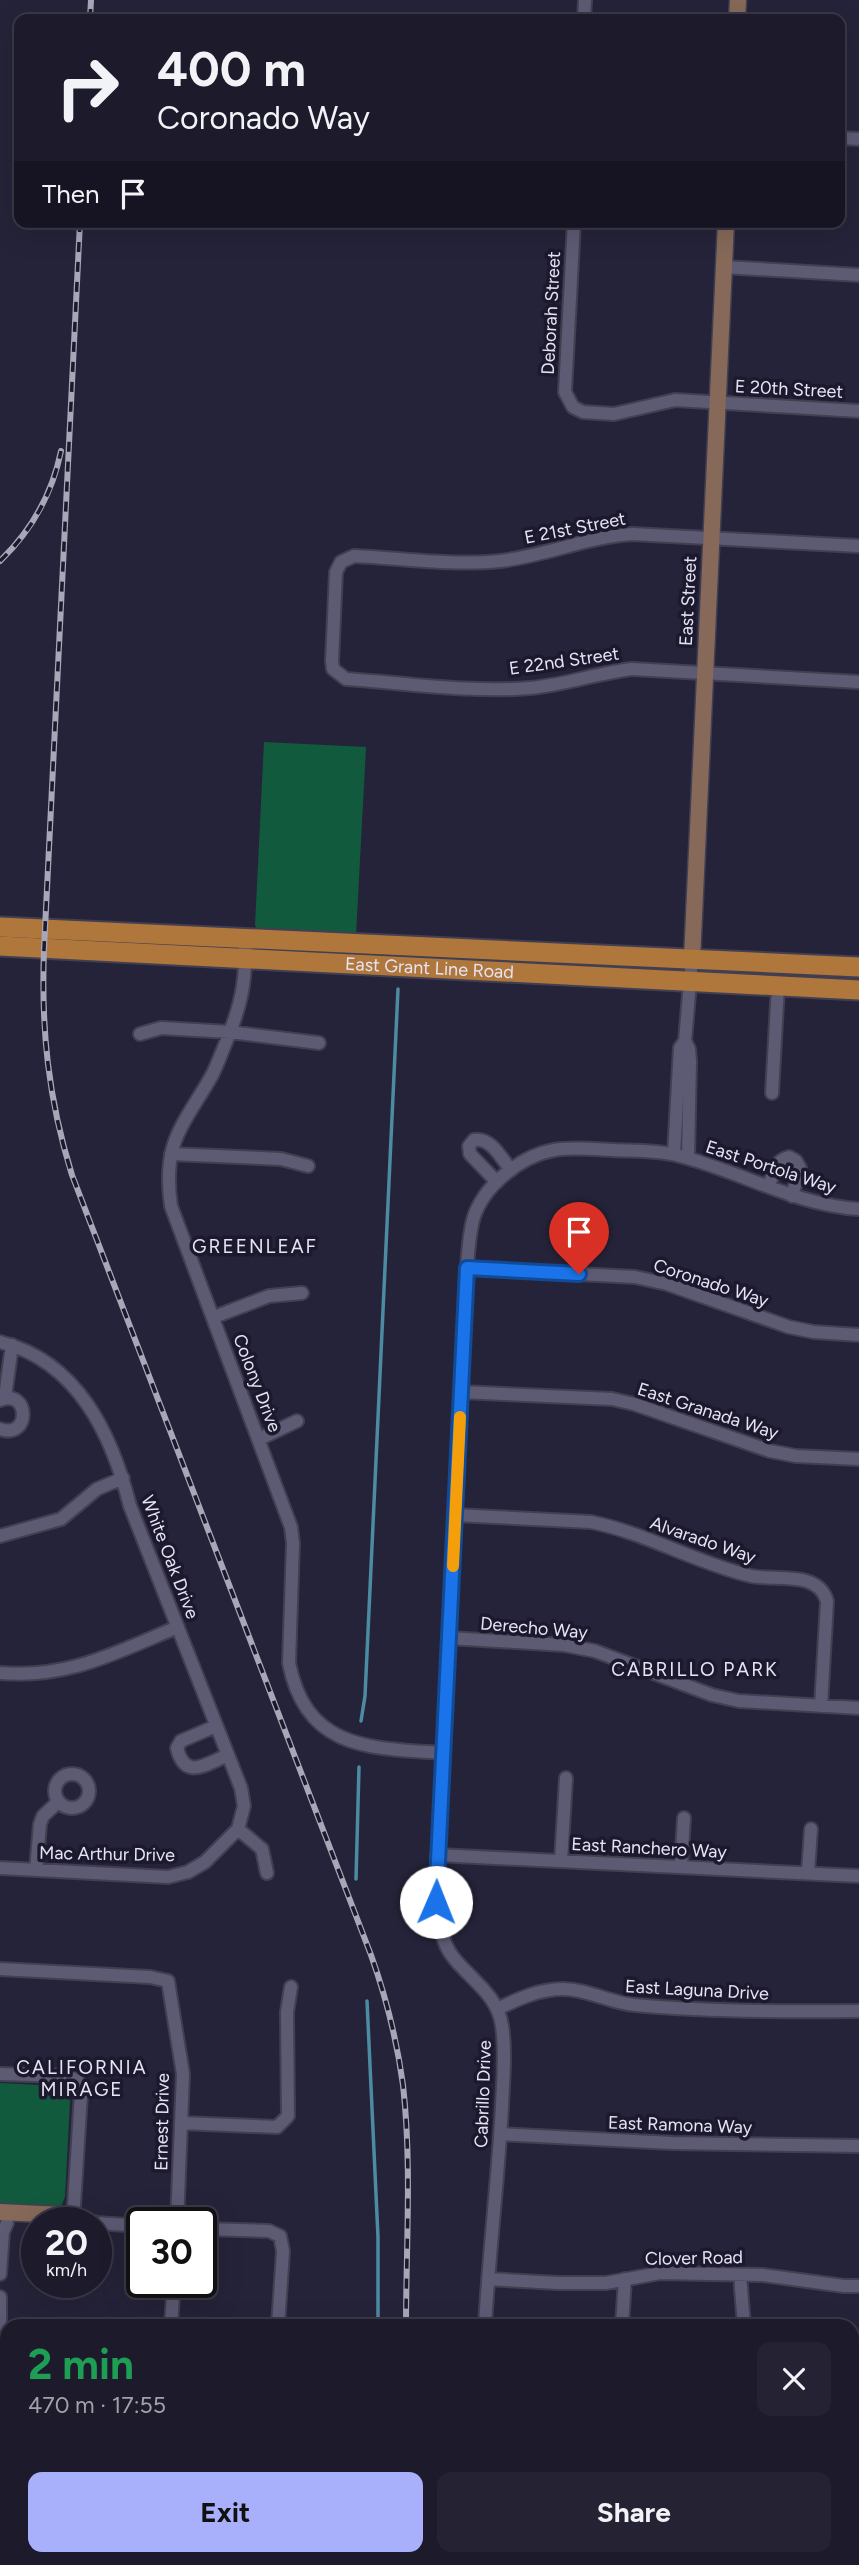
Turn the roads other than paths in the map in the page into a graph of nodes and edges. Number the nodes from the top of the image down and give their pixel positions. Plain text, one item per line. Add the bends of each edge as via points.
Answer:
1 (573, 228) edge
2 (726, 228) edge
3 (724, 267) junction
4 (859, 275) edge
5 (717, 403) junction
6 (570, 404) joint
7 (859, 411) edge
8 (711, 537) junction
9 (859, 546) edge
10 (704, 674) junction
11 (358, 680) joint
12 (859, 682) edge
13 (0, 927) edge
14 (244, 938) junction
15 (0, 946) edge
16 (692, 958) junction
17 (246, 959) junction
18 (859, 967) edge
19 (689, 981) junction
20 (778, 986) junction
21 (859, 990) edge
22 (230, 1032) junction
23 (140, 1034) dead end
24 (685, 1041) junction
25 (319, 1043) dead end
26 (772, 1093) dead end
27 (171, 1154) junction
28 (674, 1154) junction
29 (688, 1158) junction
30 (308, 1166) dead end
31 (511, 1170) junction
32 (497, 1182) junction
33 (769, 1187) junction
34 (792, 1196) junction
35 (859, 1209) edge
36 (467, 1268) junction
37 (302, 1293) dead end
38 (214, 1317) junction
39 (859, 1335) edge
40 (6, 1344) edge
41 (461, 1392) junction
42 (3, 1398) edge
43 (297, 1421) dead end
44 (0, 1429) edge
45 (259, 1439) junction
46 (859, 1459) edge
47 (123, 1478) junction
48 (455, 1515) junction
49 (0, 1536) edge
50 (178, 1627) junction
51 (449, 1639) junction
52 (0, 1673) edge
53 (821, 1706) junction
54 (859, 1708) edge
55 (216, 1726) junction
56 (443, 1753) junction
57 (228, 1755) junction
58 (566, 1778) dead end
59 (58, 1802) dead end
60 (684, 1818) dead end
61 (238, 1829) junction
62 (811, 1829) dead end
63 (437, 1855) junction
64 (561, 1861) junction
65 (681, 1867) junction
66 (0, 1868) edge
67 (36, 1870) junction
68 (808, 1872) junction
69 (267, 1873) dead end
70 (859, 1876) edge
71 (0, 1969) edge
72 (291, 1987) dead end
73 (497, 2009) junction
74 (859, 2011) edge
75 (0, 2074) edge
76 (181, 2123) junction
77 (500, 2134) junction
78 (859, 2146) edge
79 (71, 2207) edge
80 (178, 2207) edge
81 (21, 2218) edge
82 (2, 2219) edge
83 (21, 2222) edge
84 (217, 2229) edge
85 (0, 2274) edge
86 (740, 2275) junction
87 (488, 2279) junction
88 (625, 2279) junction
89 (859, 2286) edge
90 (0, 2297) edge
91 (173, 2298) edge
92 (171, 2319) edge
93 (278, 2319) edge
94 (485, 2319) edge
95 (622, 2319) edge
96 (743, 2319) edge
97 (0, 2355) edge

1 - 6 street, Deborah Street via 565,392
2 - 3 street, East Street
3 - 4 street
3 - 5 street, East Street
5 - 6 street, E 20th Street via 675,400 625,414 583,412
5 - 7 street, E 20th Street
5 - 8 street, East Street
8 - 9 street, E 21st Street
8 - 10 street, East Street
8 - 11 street, E 21st Street via 610,535 500,561 354,556 341,562 336,572 332,661 338,676
10 - 11 street, E 22nd Street via 632,669 532,688
10 - 12 street, E 22nd Street
10 - 16 street, East Street
13 - 14 main road, East Grant Line Road
14 - 16 main road, East Grant Line Road
14 - 17 street, Colony Drive
15 - 17 main road, East Grant Line Road
16 - 18 main road, East Grant Line Road
16 - 19 street, East Street
17 - 19 main road, East Grant Line Road
17 - 22 street, Colony Drive via 241,1005
19 - 20 main road, East Grant Line Road
19 - 24 street, East Street
20 - 21 main road, East Grant Line Road
20 - 26 street
22 - 23 street via 161,1028
22 - 25 street
22 - 27 street, Colony Drive via 212,1075 180,1125
24 - 28 street via 680,1048
24 - 29 street via 690,1049
27 - 30 street via 281,1159
27 - 38 street, Colony Drive via 171,1206
28 - 29 street, East Portola Way
28 - 31 street, East Portola Way via 552,1150
29 - 33 street, East Portola Way
31 - 32 street, Cabrillo Drive
31 - 32 street via 489,1142 474,1140 470,1154
32 - 36 street, Cabrillo Drive via 474,1217
33 - 34 street, East Portola Way
33 - 34 street via 777,1163 789,1157 800,1168
34 - 35 street, East Portola Way
36 - 39 street, Coronado Way via 635,1277 789,1327
36 - 41 street, Cabrillo Drive
37 - 38 street via 270,1296
38 - 45 street, Colony Drive
40 - 42 street
40 - 47 street, White Oak Drive via 42,1358 85,1397
41 - 46 street, East Granada Way via 612,1399 770,1451 796,1457
41 - 48 street, Cabrillo Drive
42 - 44 street via 18,1402 23,1420 8,1432
43 - 45 street
45 - 56 street, Colony Drive via 291,1527 289,1662 302,1701 331,1732 352,1743
47 - 49 street via 97,1489 61,1519
47 - 50 street, White Oak Drive
48 - 51 street, Cabrillo Drive
48 - 53 street, Alvarado Way via 602,1524 730,1570 818,1585 827,1601
50 - 52 street via 56,1672
50 - 55 street, White Oak Drive
51 - 53 street, Derecho Way via 565,1645 595,1651 712,1695
51 - 56 street, Cabrillo Drive
53 - 54 street, Derecho Way
55 - 57 street, White Oak Drive
55 - 57 street via 181,1741 177,1748 180,1759 191,1768
56 - 63 street, Cabrillo Drive
57 - 61 street, White Oak Drive via 244,1806
58 - 64 street
59 - 67 street via 40,1824
60 - 65 street
61 - 67 street, Mac Arthur Drive via 205,1862 168,1877
61 - 69 street via 262,1849
62 - 68 street
63 - 64 street, East Ranchero Way
63 - 73 street, Cabrillo Drive via 436,1902 447,1945
64 - 65 street, East Ranchero Way
65 - 68 street, East Ranchero Way
66 - 67 street, Mac Arthur Drive
68 - 70 street, East Ranchero Way
71 - 76 street, Ernest Drive via 168,1981 183,2074
72 - 76 street via 288,2116 277,2127
73 - 74 street, East Laguna Drive via 547,1990 564,1989 635,2006
73 - 77 street, Cabrillo Drive via 504,2049
75 - 79 street via 66,2076 78,2081 81,2094
76 - 80 street, Ernest Drive
77 - 78 street, East Ramona Way
77 - 87 street, Cabrillo Drive
81 - 82 street
82 - 83 street
82 - 85 street
84 - 93 street via 269,2231 280,2236
86 - 88 street, Clover Road via 660,2273
86 - 89 street, Clover Road
86 - 96 street
87 - 88 street, Clover Road via 606,2283
87 - 94 street, Cabrillo Drive
88 - 95 street
90 - 97 street
91 - 92 street

